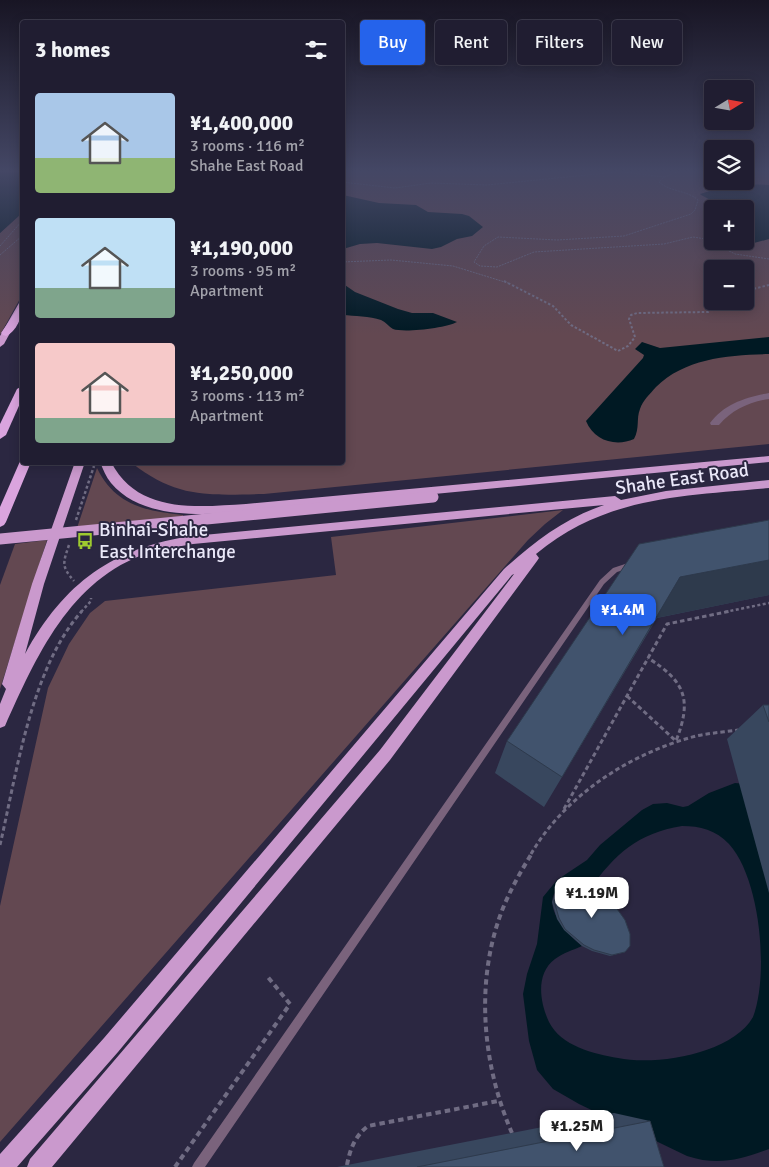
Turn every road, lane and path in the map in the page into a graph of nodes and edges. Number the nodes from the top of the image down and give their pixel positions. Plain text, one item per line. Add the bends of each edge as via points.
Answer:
1 (17, 226) edge
2 (654, 226) edge
3 (20, 238) edge
4 (0, 246) edge
5 (0, 255) edge
6 (769, 259) edge
7 (345, 262) edge
8 (769, 284) edge
9 (754, 288) edge
10 (20, 308) edge
11 (710, 310) edge
12 (20, 312) edge
13 (6, 333) junction
14 (0, 344) edge
15 (20, 393) edge
16 (769, 396) edge
17 (715, 422) dead end
18 (0, 435) edge
19 (769, 460) edge
20 (24, 465) edge
21 (79, 465) edge
22 (106, 465) edge
23 (632, 472) junction
24 (769, 484) edge
25 (674, 494) junction
26 (0, 522) edge
27 (0, 539) edge
28 (548, 540) junction
29 (645, 562) edge
30 (90, 594) dead end
31 (769, 603) edge
32 (648, 658) junction
33 (627, 696) junction
34 (0, 716) edge
35 (0, 721) edge
36 (742, 730) dead end
37 (676, 741) junction
38 (562, 812) junction
39 (0, 846) edge
40 (267, 976) dead end
41 (498, 1101) junction
42 (512, 1133) dead end
43 (347, 1165) dead end
44 (3, 1167) edge
45 (38, 1167) edge
46 (175, 1167) edge
47 (198, 1167) edge

1 - 4 path
2 - 6 path via 624,236 584,240 498,237 484,246 474,262 480,266 497,267 534,252 664,244 693,237 706,239 735,254
3 - 5 path
7 - 11 path via 392,260 453,266 509,283 553,306 571,325 618,351 635,338 629,319 631,315
8 - 9 path
10 - 13 main road
12 - 13 highway
13 - 14 main road
15 - 18 highway
16 - 17 street via 736,405
19 - 23 main road, Shahe East Road
20 - 26 highway
21 - 34 main road via 38,584
22 - 23 main road via 116,483 135,497 160,506 200,510
23 - 27 main road, bridge via 563,484
24 - 25 main road, Shahe East Road
25 - 28 main road, Shahe East Road via 602,509 566,526
25 - 35 main road via 193,540 128,556 86,583 37,642
28 - 44 main road via 508,572 88,1072
28 - 45 main road via 385,755
29 - 47 lane via 615,570 602,582
30 - 39 path via 91,601 75,619 55,652 41,685
31 - 32 path via 667,624
32 - 33 path
32 - 37 path via 670,674 685,702 685,714
33 - 37 path
33 - 38 path
36 - 37 path via 719,731
37 - 38 path via 611,772
38 - 41 path via 521,869 498,923 489,964 486,1007 487,1048
40 - 46 path via 290,1004
41 - 42 path
41 - 43 path via 368,1126 353,1142

